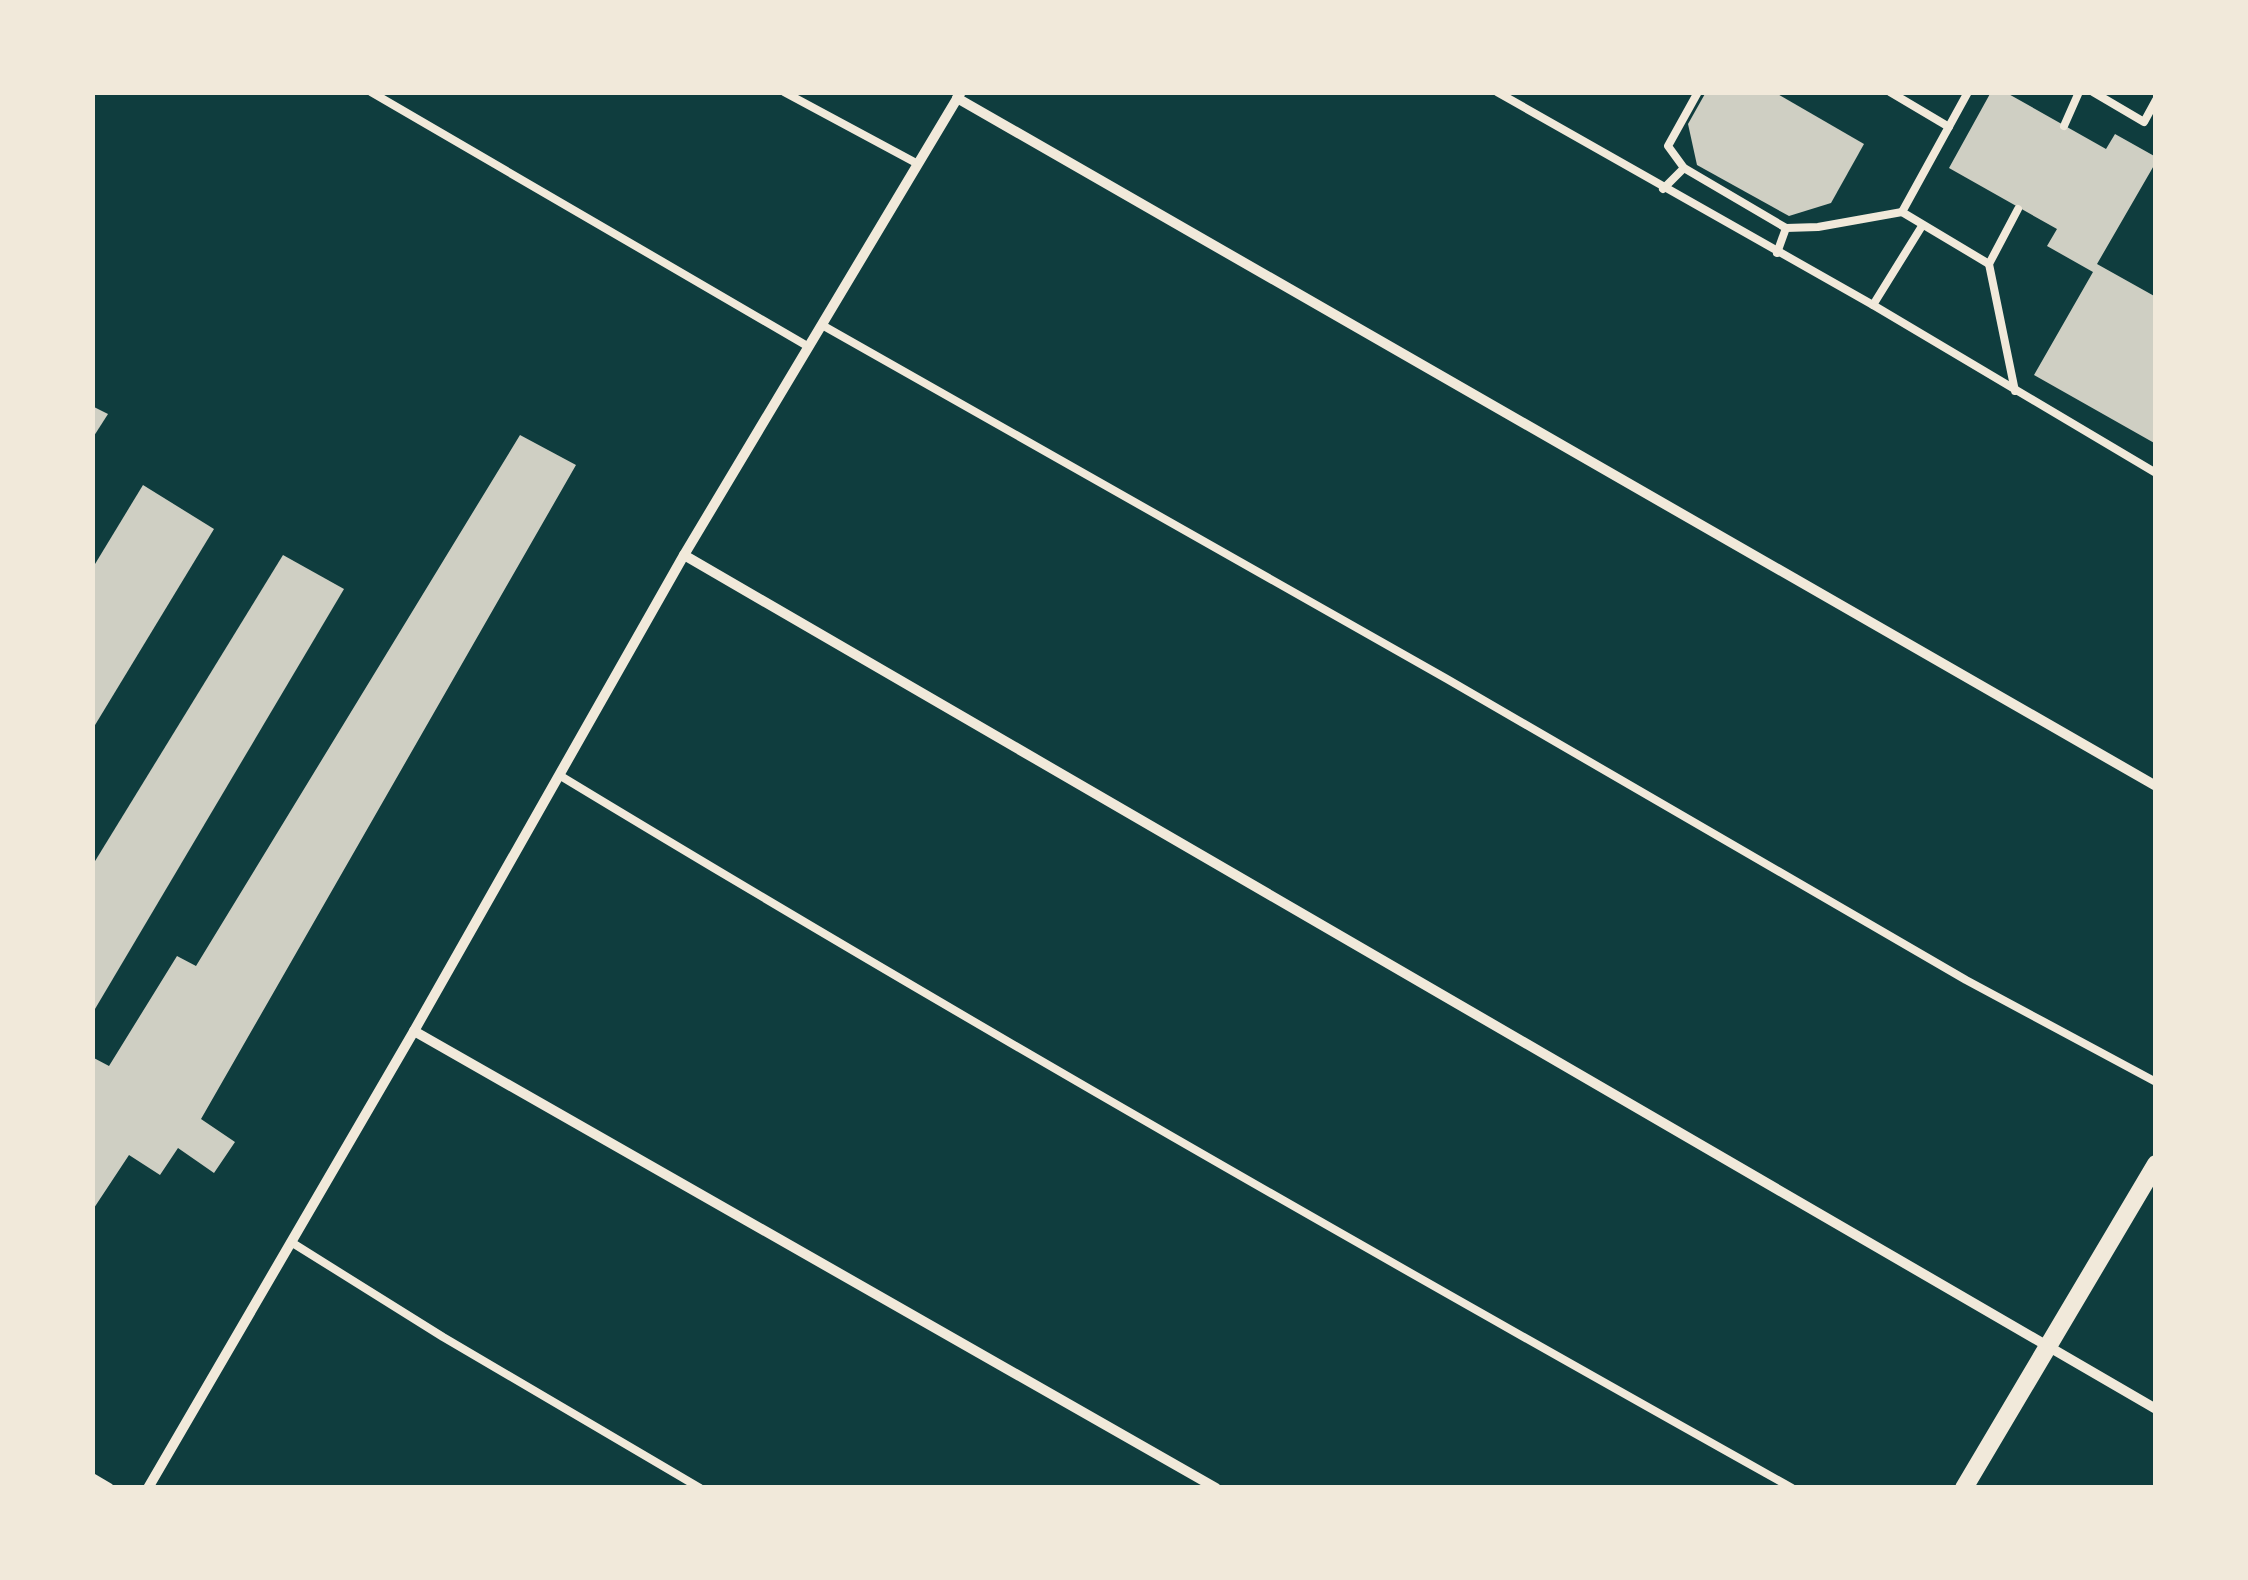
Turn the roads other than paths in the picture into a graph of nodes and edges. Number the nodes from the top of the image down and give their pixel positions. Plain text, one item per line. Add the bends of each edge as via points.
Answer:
1 (370, 92) edge
2 (784, 92) edge
3 (1498, 92) edge
4 (1698, 92) edge
5 (1968, 92) edge
6 (2079, 92) edge
7 (2092, 92) edge
8 (1890, 93) edge
9 (959, 95) edge
10 (2156, 100) edge
11 (2064, 126) dead end
12 (1949, 127) junction
13 (918, 164) junction
14 (1684, 168) junction
15 (1663, 189) junction
16 (2018, 208) dead end
17 (1902, 212) junction
18 (1922, 226) junction
19 (1786, 228) junction
20 (1777, 253) junction
21 (1989, 264) junction
22 (1873, 305) junction
23 (822, 325) junction
24 (808, 347) junction
25 (2015, 391) junction
26 (2156, 473) edge
27 (684, 555) junction
28 (559, 775) junction
29 (2156, 786) edge
30 (414, 1031) junction
31 (2156, 1082) edge
32 (2156, 1164) edge
33 (291, 1242) junction
34 (2047, 1347) junction
35 (2156, 1410) edge
36 (92, 1478) edge
37 (110, 1488) edge
38 (148, 1488) edge
39 (700, 1488) edge
40 (1216, 1488) edge
41 (1792, 1488) edge
42 (1964, 1488) edge

1 - 24 lane
2 - 13 lane
3 - 15 lane
4 - 14 lane via 1668,146
5 - 12 lane
6 - 11 lane
7 - 10 lane via 2144,122
8 - 12 lane
9 - 13 street
9 - 29 street
12 - 17 lane
13 - 23 street
14 - 15 lane
14 - 19 lane
15 - 20 lane
16 - 21 lane
17 - 18 lane
17 - 19 lane
18 - 21 lane
18 - 22 lane
19 - 20 lane
20 - 22 lane
21 - 25 lane
22 - 25 lane
23 - 24 street
23 - 31 lane via 1966,980
24 - 27 street
25 - 26 lane
27 - 28 street
27 - 34 street
28 - 30 street
28 - 41 lane via 850,950
30 - 33 street
30 - 40 street
32 - 34 street
33 - 38 street
33 - 39 lane
34 - 35 street
34 - 42 street
36 - 37 street

